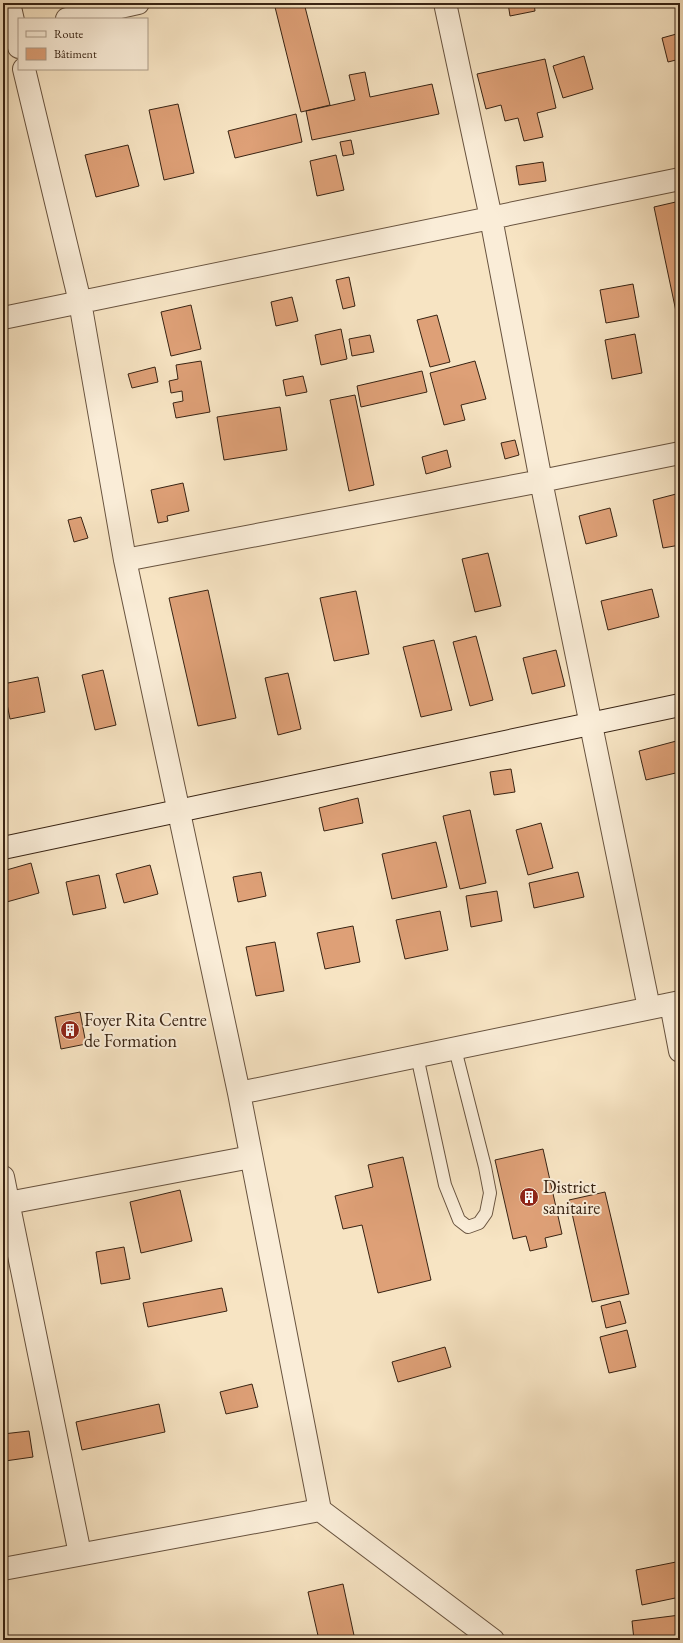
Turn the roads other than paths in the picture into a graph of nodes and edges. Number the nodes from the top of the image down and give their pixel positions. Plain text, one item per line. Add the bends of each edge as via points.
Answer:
1 (9, 3) edge
2 (138, 3) edge
3 (445, 3) edge
4 (71, 18) edge
5 (14, 35) edge
6 (24, 70) edge
7 (680, 179) edge
8 (491, 218) junction
9 (80, 302) junction
10 (3, 318) edge
11 (680, 453) edge
12 (541, 481) junction
13 (125, 560) junction
14 (680, 706) edge
15 (592, 724) junction
16 (180, 811) junction
17 (3, 848) edge
18 (675, 1003) edge
19 (649, 1008) junction
20 (455, 1049) junction
21 (680, 1051) edge
22 (417, 1056) junction
23 (239, 1093) junction
24 (251, 1157) junction
25 (3, 1177) edge
26 (8, 1203) junction
27 (320, 1510) junction
28 (80, 1554) junction
29 (3, 1569) edge
30 (493, 1640) edge

1 - 5 street
2 - 4 street
3 - 8 street
6 - 9 street
7 - 8 street
8 - 9 street
8 - 12 street
9 - 10 street
9 - 13 street
11 - 12 street
12 - 13 street
12 - 15 street
13 - 16 street
14 - 15 street
15 - 16 street
15 - 19 street
16 - 17 street
16 - 23 street
18 - 19 street
18 - 21 street
19 - 20 street
20 - 22 street
20 - 22 lane via 490,1194 486,1213 479,1223 468,1226 459,1220 445,1185
22 - 23 street
23 - 24 street
24 - 26 street
24 - 27 street
25 - 26 street
26 - 28 street
27 - 28 street
27 - 30 street
28 - 29 street

